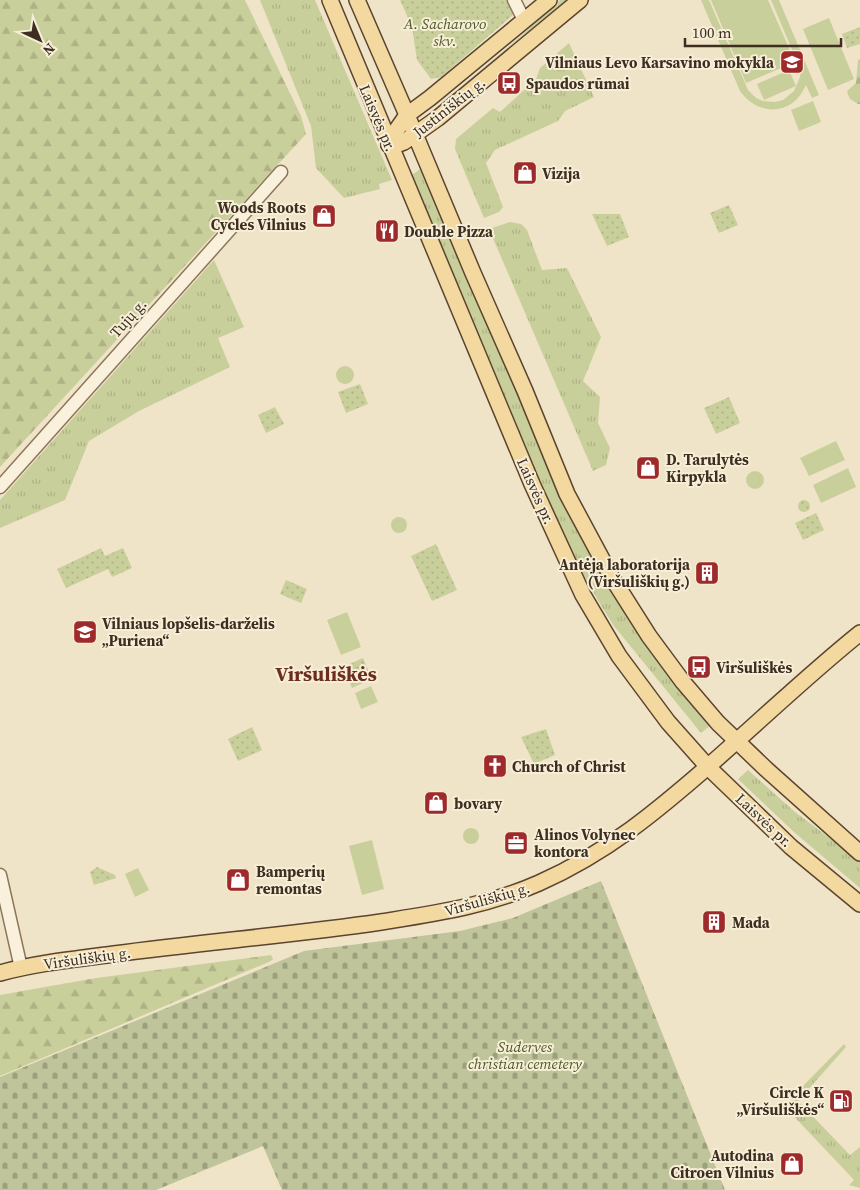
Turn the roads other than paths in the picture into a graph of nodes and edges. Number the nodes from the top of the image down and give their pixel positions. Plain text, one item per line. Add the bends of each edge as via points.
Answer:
1 (330, 0) edge
2 (357, 0) edge
3 (514, 0) edge
4 (549, 0) edge
5 (580, 0) edge
6 (524, 20) junction
7 (407, 115) junction
8 (415, 134) junction
9 (389, 145) junction
10 (281, 172) dead end
11 (0, 487) edge
12 (860, 632) edge
13 (736, 742) junction
14 (708, 767) junction
15 (860, 853) edge
16 (0, 875) edge
17 (860, 904) edge
18 (21, 968) junction
19 (0, 973) edge

1 - 9 main road, Laisvės pr.
2 - 7 main road, Laisvės pr.
3 - 6 street
4 - 6 main road, Justiniškių g.
5 - 8 main road, Justiniškių g.
6 - 7 main road, Justiniškių g.
7 - 8 main road, Laisvės pr.
7 - 9 main road, Justiniškių g.
8 - 9 main road, Justiniškių g. via 404,142
8 - 13 main road, Laisvės pr. via 567,494 611,576 649,636 697,699
9 - 14 main road, Laisvės pr. via 532,484 583,595 619,656 668,722
10 - 11 street, Tujų g.
12 - 13 main road, Viršuliškių g.
13 - 14 main road, Viršuliškių g.
13 - 15 main road, Laisvės pr.
14 - 17 main road, Laisvės pr. via 792,847
14 - 18 main road, Viršuliškių g. via 615,842 540,883 502,897 454,911
16 - 18 street
18 - 19 main road, Viršuliškių g.

